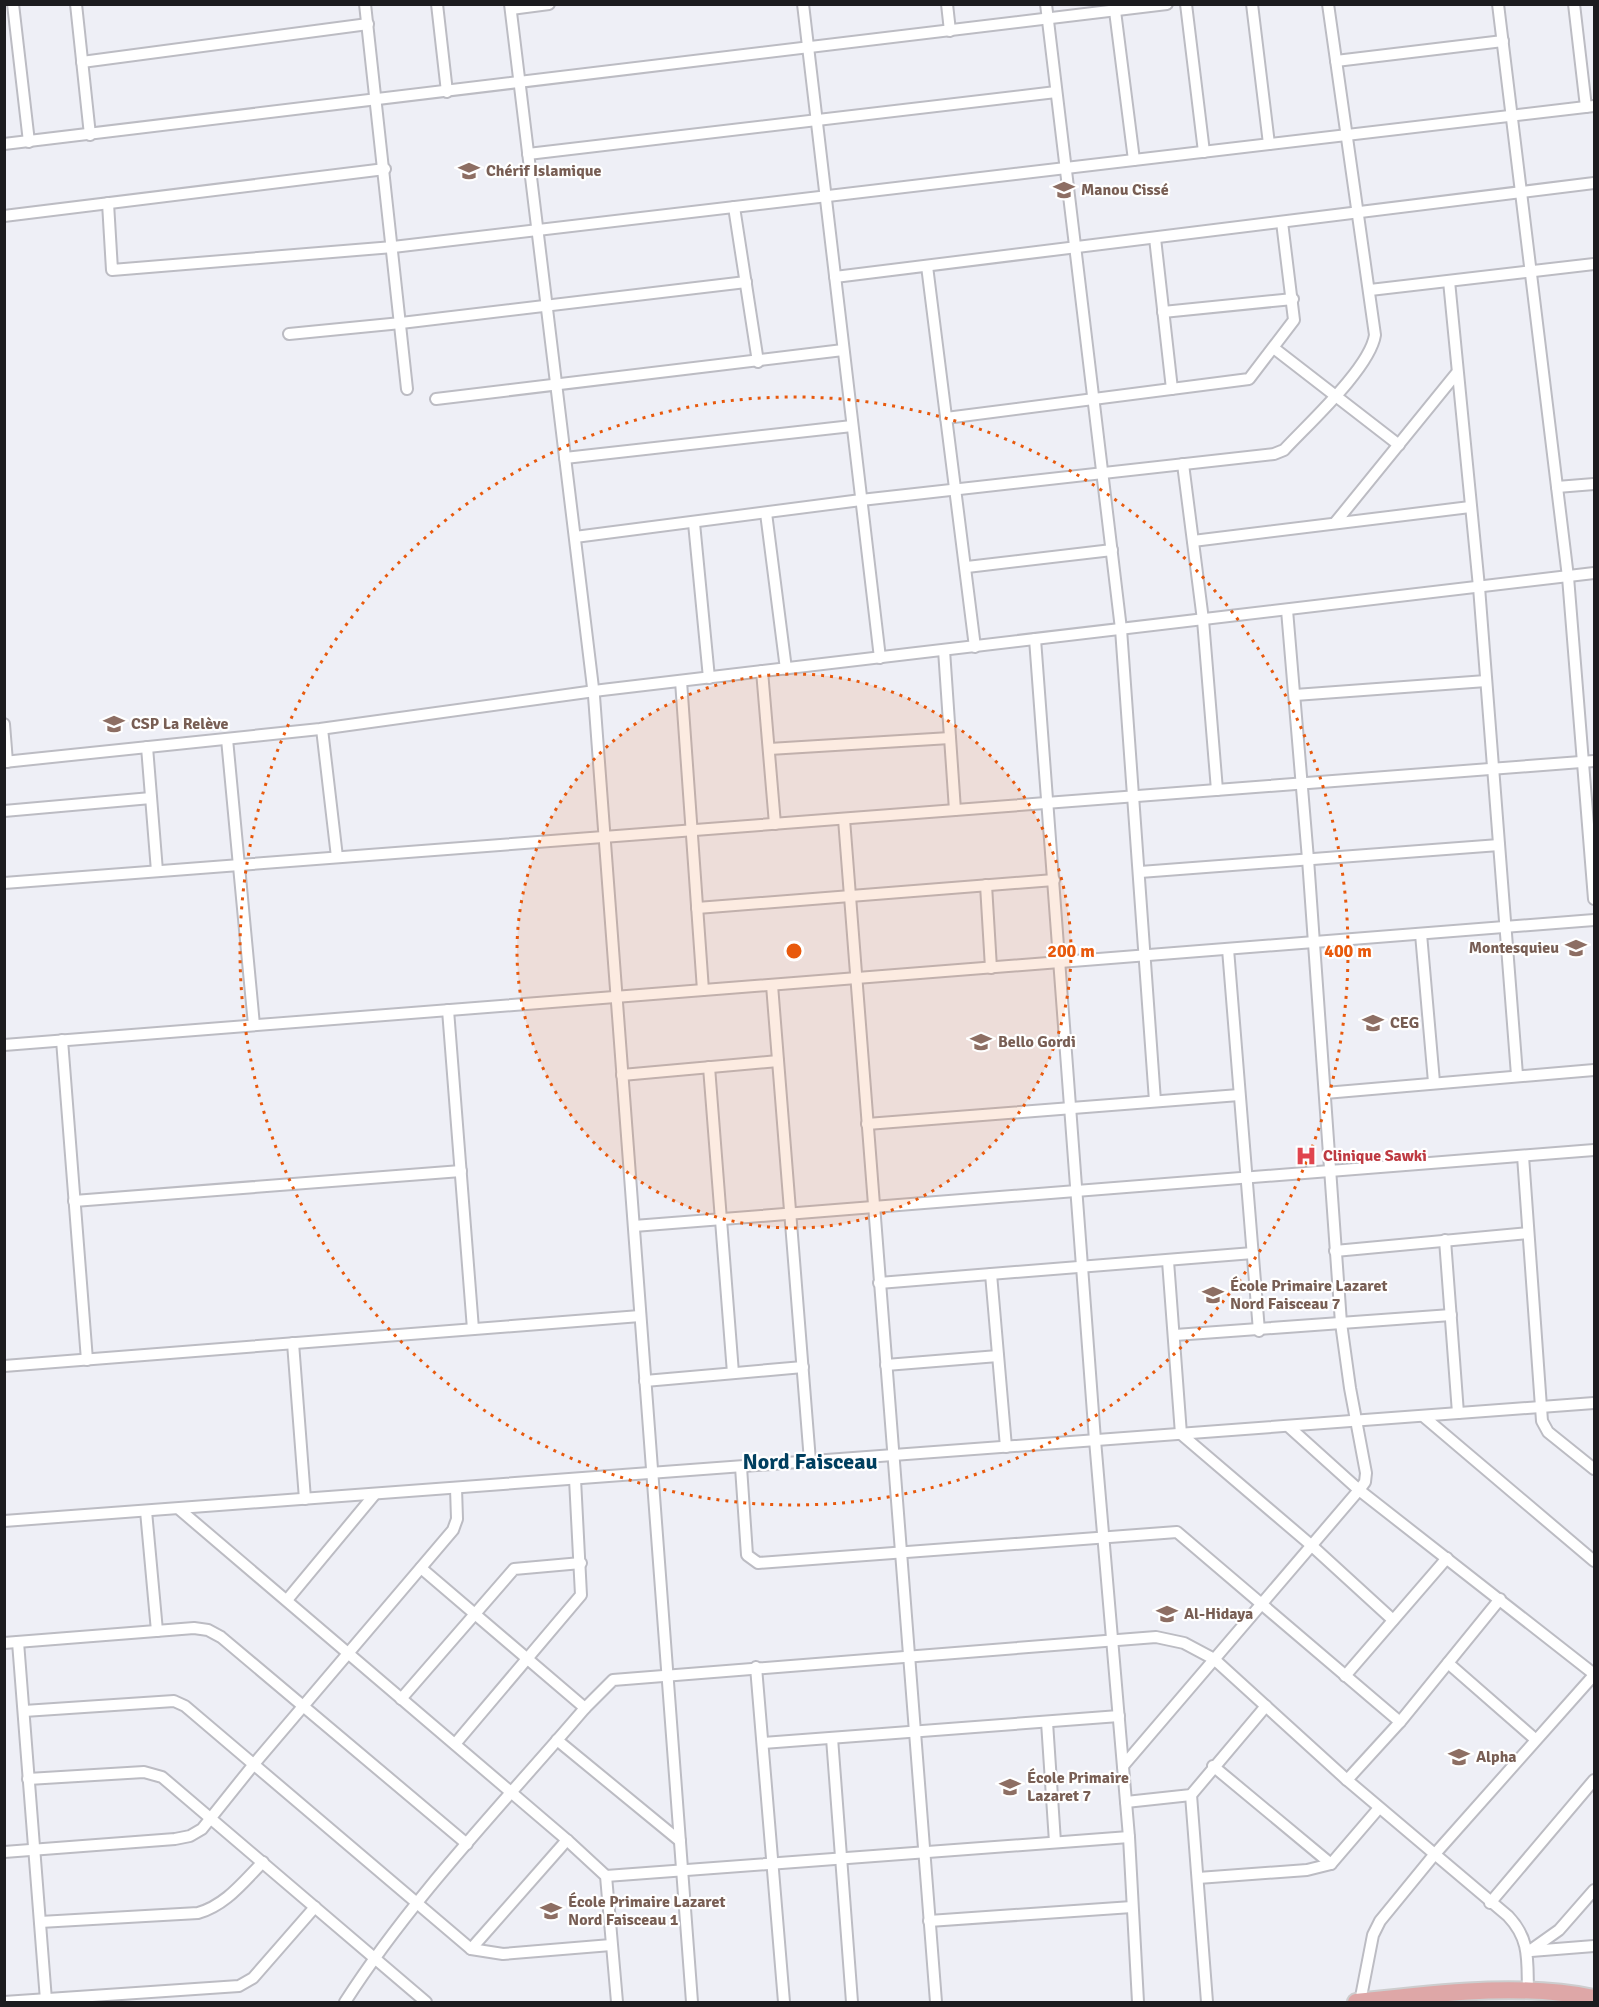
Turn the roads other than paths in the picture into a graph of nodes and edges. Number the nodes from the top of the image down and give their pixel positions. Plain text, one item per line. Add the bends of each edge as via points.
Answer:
1 (13, 4) edge
2 (76, 4) edge
3 (365, 4) edge
4 (437, 4) edge
5 (549, 4) edge
6 (803, 4) edge
7 (946, 4) edge
8 (1046, 4) edge
9 (1167, 4) edge
10 (1186, 4) edge
11 (1252, 4) edge
12 (1328, 4) edge
13 (1498, 4) edge
14 (1574, 4) edge
15 (510, 7) edge
16 (1115, 11) junction
17 (1047, 19) junction
18 (368, 24) junction
19 (950, 31) junction
20 (1503, 41) junction
21 (808, 48) junction
22 (1336, 61) junction
23 (82, 62) junction
24 (520, 83) junction
25 (447, 92) junction
26 (1056, 92) junction
27 (377, 101) junction
28 (1590, 107) edge
29 (1512, 116) junction
30 (816, 120) junction
31 (90, 135) junction
32 (1345, 135) junction
33 (29, 142) junction
34 (4, 144) edge
35 (1269, 144) junction
36 (1204, 152) junction
37 (528, 154) junction
38 (1134, 160) junction
39 (1066, 168) junction
40 (385, 169) junction
41 (1594, 183) edge
42 (1521, 192) junction
43 (825, 196) junction
44 (108, 203) junction
45 (734, 207) junction
46 (1358, 213) junction
47 (4, 216) edge
48 (1282, 222) junction
49 (537, 230) junction
50 (1155, 238) junction
51 (393, 247) junction
52 (1075, 247) junction
53 (1594, 264) edge
54 (927, 266) junction
55 (1531, 272) junction
56 (835, 277) junction
57 (1449, 281) junction
58 (746, 282) junction
59 (1370, 290) junction
60 (1293, 299) junction
61 (547, 307) junction
62 (1163, 312) junction
63 (401, 323) junction
64 (289, 334) dead end
65 (1275, 349) junction
66 (843, 350) junction
67 (758, 362) junction
68 (1456, 374) junction
69 (556, 385) junction
70 (407, 389) dead end
71 (1172, 390) junction
72 (1336, 394) junction
73 (436, 399) dead end
74 (1094, 400) junction
75 (946, 418) junction
76 (852, 426) junction
77 (1399, 445) junction
78 (565, 458) junction
79 (1183, 464) junction
80 (1102, 474) junction
81 (1594, 483) edge
82 (1557, 487) junction
83 (956, 490) junction
84 (861, 500) junction
85 (1470, 507) junction
86 (766, 513) junction
87 (694, 523) junction
88 (1335, 523) junction
89 (575, 537) junction
90 (1193, 541) junction
91 (1112, 550) junction
92 (967, 567) junction
93 (1594, 573) edge
94 (1568, 576) junction
95 (1479, 587) junction
96 (1287, 610) junction
97 (1203, 620) junction
98 (1121, 629) junction
99 (1035, 639) junction
100 (975, 646) junction
101 (944, 650) junction
102 (880, 658) junction
103 (786, 669) junction
104 (762, 672) junction
105 (709, 678) junction
106 (681, 681) junction
107 (1486, 681) junction
108 (593, 691) junction
109 (1295, 695) junction
110 (4, 724) edge
111 (322, 729) junction
112 (950, 738) junction
113 (228, 739) junction
114 (147, 747) junction
115 (769, 749) junction
116 (1589, 761) edge
117 (6, 762) edge
118 (1493, 769) junction
119 (1302, 783) junction
120 (1217, 790) junction
121 (1135, 796) junction
122 (151, 798) junction
123 (1048, 803) junction
124 (955, 810) junction
125 (4, 811) edge
126 (844, 819) junction
127 (775, 824) junction
128 (692, 830) junction
129 (604, 837) junction
130 (1592, 838) edge
131 (1499, 846) junction
132 (338, 857) junction
133 (1308, 859) junction
134 (239, 865) junction
135 (157, 871) junction
136 (1140, 872) junction
137 (1054, 880) junction
138 (4, 883) edge
139 (986, 885) junction
140 (849, 896) junction
141 (1594, 898) edge
142 (697, 908) junction
143 (1594, 920) edge
144 (1506, 927) junction
145 (1421, 934) junction
146 (1314, 942) junction
147 (1228, 949) junction
148 (1145, 956) junction
149 (1059, 962) junction
150 (991, 968) junction
151 (856, 978) junction
152 (772, 985) junction
153 (703, 990) junction
154 (616, 997) junction
155 (448, 1010) junction
156 (254, 1025) junction
157 (62, 1041) junction
158 (4, 1045) edge
159 (778, 1061) junction
160 (709, 1067) junction
161 (1594, 1070) edge
162 (622, 1075) junction
163 (1517, 1075) junction
164 (1434, 1082) junction
165 (1325, 1094) junction
166 (1239, 1095) junction
167 (1155, 1101) junction
168 (1071, 1108) junction
169 (867, 1124) junction
170 (1594, 1150) edge
171 (1523, 1156) junction
172 (461, 1171) junction
173 (1329, 1171) junction
174 (1246, 1177) junction
175 (1078, 1190) junction
176 (74, 1201) junction
177 (873, 1206) junction
178 (790, 1213) junction
179 (722, 1218) junction
180 (634, 1226) junction
181 (1528, 1233) junction
182 (1445, 1240) junction
183 (1335, 1251) junction
184 (1252, 1253) junction
185 (1168, 1261) junction
186 (1083, 1267) junction
187 (991, 1274) junction
188 (879, 1283) junction
189 (1451, 1315) junction
190 (640, 1316) junction
191 (1341, 1323) junction
192 (473, 1329) junction
193 (1259, 1331) junction
194 (1175, 1335) junction
195 (293, 1343) junction
196 (998, 1356) junction
197 (87, 1360) junction
198 (886, 1365) junction
199 (4, 1366) edge
200 (803, 1367) junction
201 (733, 1374) junction
202 (645, 1381) junction
203 (1594, 1403) edge
204 (1541, 1407) junction
205 (1458, 1413) junction
206 (1423, 1416) junction
207 (1357, 1421) junction
208 (1288, 1426) junction
209 (1181, 1434) junction
210 (1095, 1440) junction
211 (1006, 1447) junction
212 (894, 1455) junction
213 (810, 1461) junction
214 (741, 1467) junction
215 (1594, 1469) edge
216 (652, 1473) junction
217 (575, 1479) junction
218 (456, 1488) junction
219 (1359, 1490) junction
220 (375, 1494) junction
221 (305, 1499) junction
222 (179, 1509) junction
223 (146, 1511) junction
224 (4, 1521) edge
225 (1104, 1536) junction
226 (1311, 1545) junction
227 (902, 1552) junction
228 (1447, 1558) junction
229 (1594, 1561) edge
230 (581, 1563) junction
231 (421, 1568) junction
232 (1500, 1599) junction
233 (287, 1600) junction
234 (1260, 1605) junction
235 (474, 1614) junction
236 (1393, 1620) junction
237 (157, 1631) junction
238 (1112, 1638) junction
239 (18, 1642) junction
240 (4, 1643) edge
241 (350, 1653) junction
242 (909, 1655) junction
243 (526, 1658) junction
244 (1214, 1659) junction
245 (1448, 1663) junction
246 (756, 1667) junction
247 (667, 1674) junction
248 (1594, 1675) edge
249 (1345, 1676) junction
250 (400, 1700) junction
251 (304, 1706) junction
252 (1266, 1706) junction
253 (585, 1708) junction
254 (24, 1711) junction
255 (1119, 1716) junction
256 (1047, 1722) junction
257 (1400, 1722) junction
258 (914, 1731) junction
259 (832, 1738) junction
260 (1535, 1739) junction
261 (557, 1740) junction
262 (763, 1743) junction
263 (455, 1744) junction
264 (254, 1764) junction
265 (1123, 1766) junction
266 (1213, 1766) junction
267 (28, 1779) junction
268 (1347, 1780) junction
269 (1594, 1780) edge
270 (513, 1794) junction
271 (1191, 1795) junction
272 (1125, 1802) junction
273 (1379, 1808) junction
274 (211, 1818) junction
275 (1129, 1837) junction
276 (567, 1840) junction
277 (680, 1841) junction
278 (1055, 1842) junction
279 (467, 1844) junction
280 (34, 1851) junction
281 (925, 1851) junction
282 (4, 1852) edge
283 (1434, 1855) junction
284 (840, 1859) junction
285 (263, 1862) junction
286 (771, 1864) junction
287 (1331, 1864) junction
288 (682, 1871) junction
289 (606, 1876) junction
290 (1198, 1878) junction
291 (1594, 1890) edge
292 (1490, 1903) junction
293 (417, 1904) junction
294 (315, 1907) junction
295 (1132, 1907) junction
296 (929, 1921) junction
297 (40, 1922) junction
298 (611, 1945) junction
299 (1594, 1946) edge
300 (471, 1949) junction
301 (374, 1957) junction
302 (1528, 1957) junction
303 (1528, 1986) junction
304 (164, 1997) edge
305 (1594, 1998) edge
306 (46, 2000) junction
307 (4, 2002) edge
308 (345, 2002) edge
309 (426, 2002) edge
310 (617, 2002) edge
311 (692, 2002) edge
312 (784, 2002) edge
313 (852, 2002) edge
314 (936, 2002) edge
315 (1138, 2002) edge
316 (1207, 2002) edge
317 (1358, 2002) edge

1 - 33 street
2 - 23 street
3 - 18 street
4 - 25 street
5 - 15 street
6 - 21 street
7 - 19 street
8 - 17 street
9 - 16 street
10 - 36 street
11 - 35 street
12 - 22 street
13 - 20 street
14 - 28 street
15 - 24 street
16 - 17 street
16 - 38 street
17 - 19 street
17 - 26 street
18 - 23 street
18 - 27 street
19 - 21 street
20 - 22 street
20 - 29 street
21 - 24 street
21 - 30 street
22 - 32 street
23 - 31 street
24 - 25 street
24 - 37 street
25 - 27 street
26 - 30 street
26 - 39 street
27 - 31 street
27 - 40 street
28 - 29 street
29 - 32 street
29 - 42 street
30 - 37 street
30 - 43 street
31 - 33 street
32 - 35 street
32 - 46 street
33 - 34 street
35 - 36 street
36 - 38 street
37 - 49 street
38 - 39 street
39 - 43 street
39 - 52 street
40 - 44 street
40 - 51 street
41 - 42 street
42 - 46 street
42 - 55 street
43 - 45 street
43 - 56 street
44 - 47 street
44 - 51 street via 112,270
45 - 49 street
45 - 58 street
46 - 48 street
46 - 59 street
48 - 50 street
48 - 60 street
49 - 51 street
49 - 61 street
50 - 52 street
50 - 62 street
51 - 63 street
52 - 54 street
52 - 74 street
53 - 55 street
54 - 56 street
54 - 75 street
55 - 57 street
55 - 82 street
56 - 66 street
57 - 59 street
57 - 68 street
58 - 61 street
58 - 67 street
59 - 72 street via 1374,342
60 - 62 street
60 - 65 street via 1294,320
61 - 63 street
61 - 69 street
62 - 71 street
63 - 64 street
63 - 70 street
65 - 71 street via 1249,379
65 - 72 street
66 - 67 street
66 - 76 street
67 - 69 street
68 - 77 street
68 - 85 street
69 - 73 street
69 - 78 street
71 - 74 street
72 - 77 street
72 - 79 street via 1280,452
74 - 75 street
74 - 80 street
75 - 83 street
76 - 78 street
76 - 84 street
77 - 88 street
78 - 89 street
79 - 80 street
79 - 90 street
80 - 83 street
80 - 91 street
81 - 82 street
82 - 94 street
83 - 84 street
83 - 92 street
84 - 86 street
84 - 102 street
85 - 88 street
85 - 95 street
86 - 87 street
86 - 103 street
87 - 89 street
87 - 105 street
88 - 90 street
89 - 108 street
90 - 97 street
91 - 92 street
91 - 98 street
92 - 100 street
93 - 94 street
94 - 95 street
94 - 116 street
95 - 96 street
95 - 107 street
96 - 97 street
96 - 109 street
97 - 98 street
97 - 120 street
98 - 99 street
98 - 121 street
99 - 100 street
99 - 123 street
100 - 101 street
101 - 102 street
101 - 112 street
102 - 103 street
103 - 104 street
104 - 105 street
104 - 115 street
105 - 106 street
106 - 108 street
106 - 128 street
107 - 109 street
107 - 118 street
108 - 111 street
108 - 129 street
109 - 119 street
110 - 117 street
111 - 113 street
111 - 132 street
112 - 115 street
112 - 124 street
113 - 114 street
113 - 134 street
114 - 117 street
114 - 122 street
115 - 127 street
116 - 118 street
116 - 130 street
118 - 119 street
118 - 131 street
119 - 120 street
119 - 133 street
120 - 121 street
121 - 123 street
121 - 136 street
122 - 125 street
122 - 135 street
123 - 124 street
123 - 137 street
124 - 126 street
126 - 127 street
126 - 140 street
127 - 128 street
128 - 129 street
128 - 142 street
129 - 132 street
129 - 154 street
130 - 141 street
131 - 133 street
131 - 144 street
132 - 134 street
133 - 136 street
133 - 146 street
134 - 135 street
134 - 156 street
135 - 138 street
136 - 148 street
137 - 139 street
137 - 149 street
139 - 140 street
139 - 150 street
140 - 142 street
140 - 151 street
142 - 153 street
143 - 144 street
144 - 145 street
144 - 163 street
145 - 146 street
145 - 164 street
146 - 147 street
146 - 165 street
147 - 148 street
147 - 166 street
148 - 149 street
148 - 167 street
149 - 150 street
149 - 168 street
150 - 151 street
151 - 152 street
151 - 169 street
152 - 153 street
152 - 159 street
153 - 154 street
154 - 155 street
154 - 162 street
155 - 156 street
155 - 172 street
156 - 157 street
157 - 158 street
157 - 176 street
159 - 160 street
159 - 178 street
160 - 162 street
160 - 179 street
161 - 163 street
162 - 180 street
163 - 164 street
164 - 165 street
165 - 173 street
166 - 167 street
166 - 174 street
167 - 168 street
168 - 169 street
168 - 175 street
169 - 177 street
170 - 171 street
171 - 173 street
171 - 181 street
172 - 176 street
172 - 192 street
173 - 174 street
173 - 183 street
174 - 175 street
174 - 184 street
175 - 177 street
175 - 186 street
176 - 197 street
177 - 178 street
177 - 188 street
178 - 179 street
178 - 200 street
179 - 180 street
179 - 201 street
180 - 190 street
181 - 182 street
181 - 204 street
182 - 183 street
182 - 189 street
183 - 191 street
184 - 185 street
184 - 193 street
185 - 186 street
185 - 194 street
186 - 187 street
186 - 210 street
187 - 188 street
187 - 196 street
188 - 198 street
189 - 191 street
189 - 205 street
190 - 192 street
190 - 202 street
191 - 193 street
191 - 207 street
192 - 195 street
193 - 194 street
194 - 209 street
195 - 197 street
195 - 221 street
196 - 198 street
196 - 211 street
197 - 199 street
198 - 212 street
200 - 201 street
200 - 213 street
201 - 202 street
202 - 216 street
203 - 204 street
204 - 205 street
204 - 215 street via 1548,1432
205 - 206 street
206 - 207 street
206 - 229 street
207 - 208 street
207 - 219 street via 1366,1473
208 - 209 street
208 - 219 street
209 - 210 street
209 - 226 street
210 - 211 street
210 - 225 street
211 - 212 street
212 - 213 street
212 - 227 street
213 - 214 street
214 - 216 street
214 - 227 street via 747,1555 751,1560 758,1563
216 - 217 street
216 - 247 street
217 - 218 street
217 - 230 street
218 - 220 street
218 - 231 street via 457,1520 453,1530
219 - 226 street
219 - 228 street
220 - 221 street
220 - 233 street
221 - 222 street
222 - 223 street
222 - 233 street
223 - 224 street
223 - 237 street
225 - 227 street
225 - 234 street via 1177,1532
225 - 238 street
226 - 234 street
226 - 236 street
227 - 242 street
228 - 232 street
228 - 236 street
230 - 235 street via 514,1569
230 - 243 street via 581,1595
231 - 235 street
231 - 241 street
232 - 245 street
232 - 248 street
233 - 241 street
234 - 244 street
234 - 249 street
235 - 243 street
235 - 250 street
236 - 249 street
237 - 239 street
237 - 251 street via 208,1630
238 - 242 street
238 - 244 street via 1173,1639
238 - 255 street
239 - 240 street
239 - 254 street
241 - 250 street
241 - 251 street
242 - 246 street
242 - 258 street
243 - 253 street
243 - 263 street
244 - 252 street
244 - 265 street
245 - 257 street
245 - 260 street
246 - 247 street
246 - 262 street
247 - 253 street via 613,1680
247 - 277 street
248 - 260 street
249 - 257 street
250 - 263 street
251 - 264 street
251 - 279 street
252 - 266 street
252 - 268 street
253 - 261 street
254 - 264 street via 174,1701
254 - 267 street
255 - 256 street
255 - 265 street
256 - 258 street
256 - 278 street
257 - 268 street
258 - 259 street
258 - 281 street
259 - 262 street
259 - 284 street
260 - 283 street
261 - 270 street
261 - 277 street
262 - 286 street
263 - 270 street
264 - 274 street
264 - 293 street
265 - 272 street
266 - 271 street
266 - 287 street
267 - 274 street via 154,1773
267 - 280 street
268 - 273 street
269 - 292 street
270 - 276 street
270 - 279 street
271 - 272 street
271 - 290 street
272 - 275 street
273 - 283 street
273 - 287 street
274 - 280 street via 202,1829 183,1838
274 - 285 street
275 - 278 street
275 - 295 street
276 - 289 street
276 - 300 street
277 - 288 street
278 - 281 street
279 - 293 street
280 - 282 street
280 - 297 street
281 - 284 street
281 - 296 street
283 - 292 street
283 - 317 street via 1380,1921
284 - 286 street
284 - 313 street
285 - 294 street
285 - 297 street via 224,1902 198,1913
286 - 288 street
286 - 312 street
287 - 290 street via 1307,1870
288 - 289 street
288 - 311 street
289 - 298 street
290 - 316 street
291 - 302 street
292 - 302 street via 1515,1923
293 - 300 street
293 - 301 street
294 - 301 street
294 - 304 street via 248,1983
295 - 296 street
295 - 315 street
296 - 314 street
297 - 306 street
298 - 300 street via 503,1954
298 - 310 street
299 - 302 street
301 - 308 street
301 - 309 street
302 - 303 street
303 - 305 main road
303 - 317 main road
304 - 306 street
306 - 307 street

